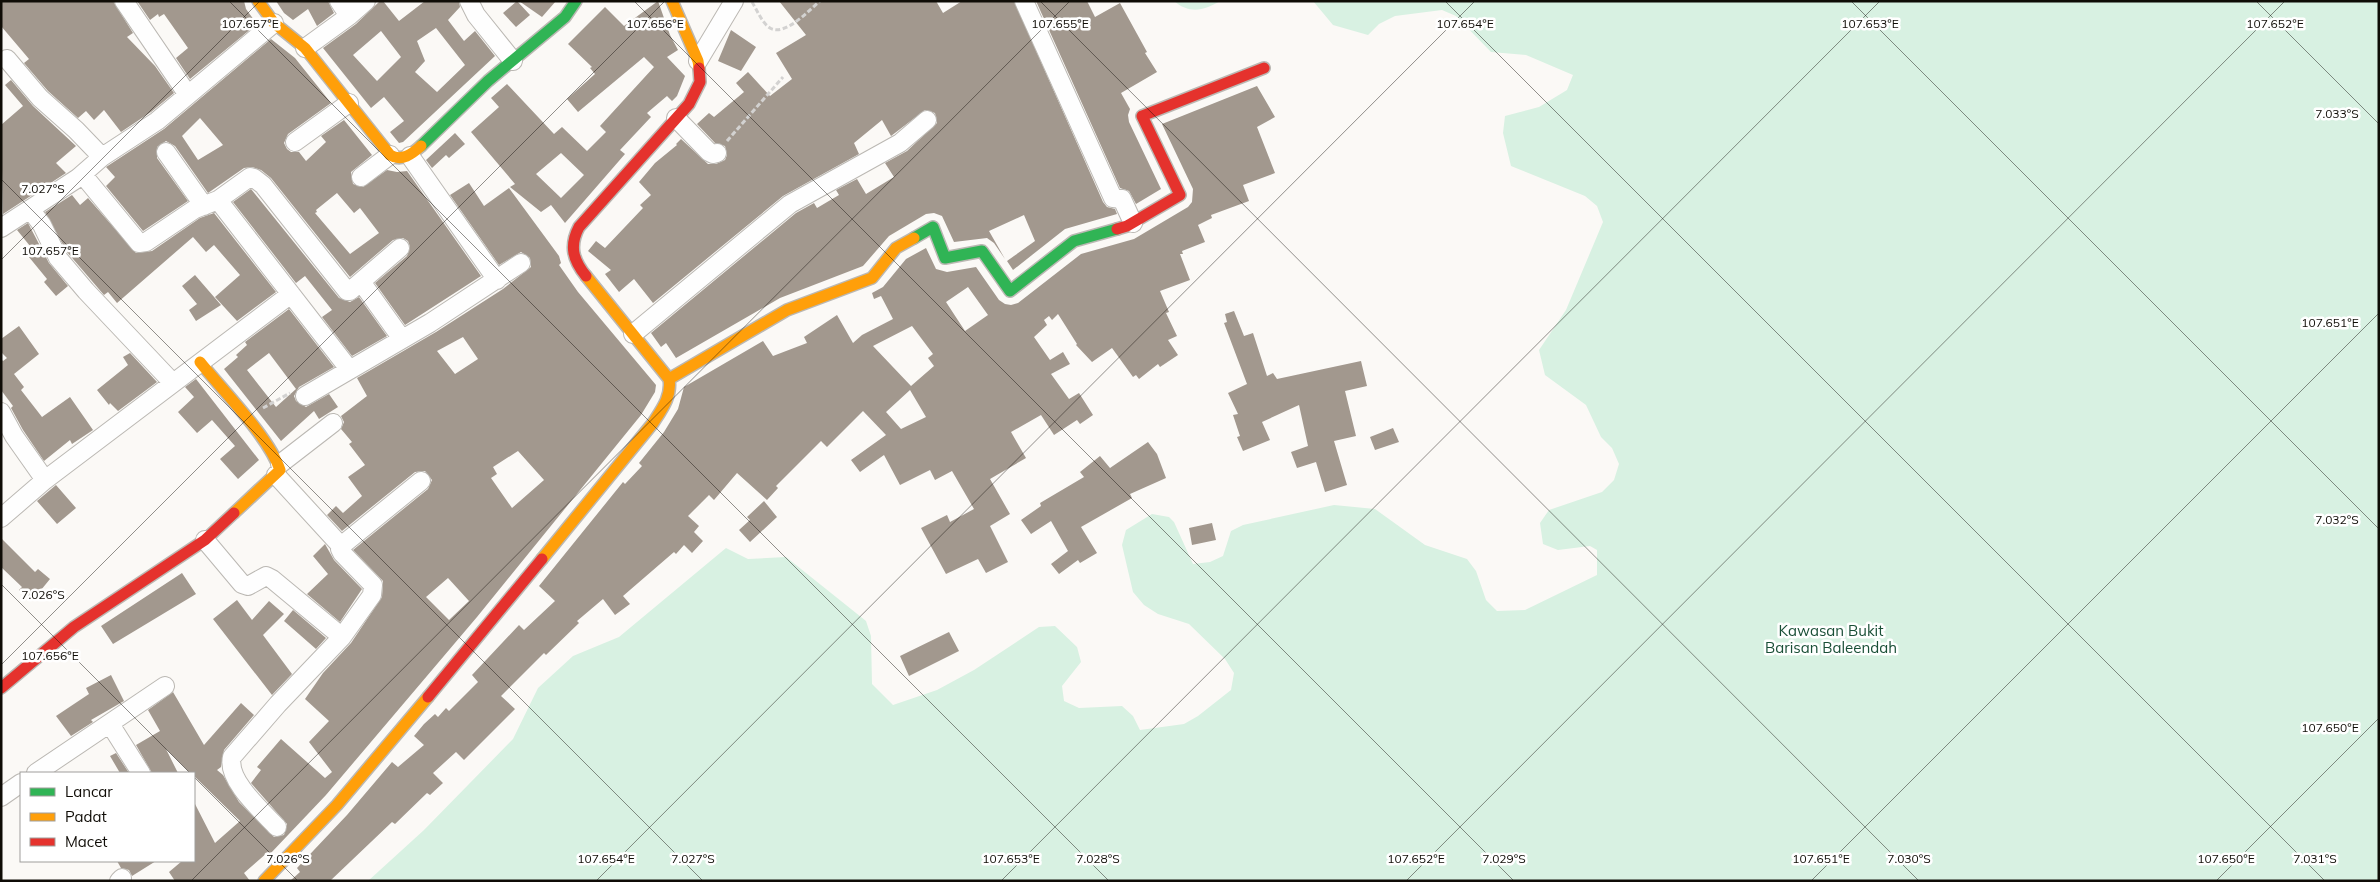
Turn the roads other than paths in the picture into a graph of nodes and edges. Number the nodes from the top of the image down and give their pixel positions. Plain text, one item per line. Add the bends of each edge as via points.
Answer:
1 (124, 1) edge
2 (258, 1) edge
3 (338, 1) edge
4 (366, 1) edge
5 (468, 1) edge
6 (576, 1) edge
7 (672, 1) edge
8 (734, 1) edge
9 (1024, 1) edge
10 (350, 16) junction
11 (274, 23) junction
12 (305, 48) junction
13 (7, 59) dead end
14 (512, 61) junction
15 (698, 61) junction
16 (1264, 68) dead end
17 (188, 95) junction
18 (349, 103) junction
19 (676, 118) junction
20 (927, 120) dead end
21 (295, 142) dead end
22 (166, 152) dead end
23 (717, 153) road end
24 (390, 155) junction
25 (410, 156) junction
26 (102, 157) junction
27 (82, 175) junction
28 (361, 176) dead end
29 (211, 203) junction
30 (30, 210) junction
31 (1133, 222) junction
32 (1, 228) edge
33 (400, 248) dead end
34 (520, 263) dead end
35 (497, 280) junction
36 (362, 283) junction
37 (291, 294) junction
38 (633, 334) junction
39 (402, 339) junction
40 (200, 362) junction
41 (349, 369) junction
42 (669, 379) junction
43 (173, 383) junction
44 (305, 396) road end
45 (1, 412) edge
46 (333, 423) dead end
47 (278, 470) junction
48 (45, 480) junction
49 (421, 481) dead end
50 (1, 518) edge
51 (205, 540) junction
52 (342, 546) junction
53 (342, 637) junction
54 (165, 686) dead end
55 (1, 688) edge
56 (110, 724) junction
57 (38, 772) edge
58 (140, 772) edge
59 (20, 784) edge
60 (1, 797) edge
61 (276, 827) dead end
62 (264, 881) edge

1 - 17 street
2 - 11 street
3 - 10 street
4 - 10 street
5 - 14 street
6 - 14 street via 565,17
7 - 15 street
8 - 15 street
9 - 31 street via 1112,198 1122,199
10 - 12 street
11 - 12 street
11 - 17 street
12 - 18 street
13 - 26 street via 40,98
14 - 25 street
15 - 19 street via 699,84 689,104
16 - 31 street via 1142,116 1180,195
17 - 26 street via 157,121
18 - 21 street
18 - 24 street
19 - 23 street via 709,152
19 - 38 street via 574,236 571,253 578,265
20 - 38 street via 900,143 790,204
22 - 29 street
24 - 25 street via 395,158
24 - 28 street
25 - 35 street
26 - 27 street
27 - 29 street via 139,243 146,242 195,209
27 - 30 street
29 - 36 street via 247,179 254,178 263,185 345,289 350,291
29 - 37 street
30 - 32 street
30 - 43 street via 42,225 58,258
31 - 42 street via 1074,241 1010,291 982,251 945,258 933,227 896,248 872,278 786,310
33 - 36 street
34 - 35 street
35 - 39 street
36 - 39 street
37 - 40 street
37 - 41 street
38 - 42 street
39 - 41 street
40 - 43 street
40 - 47 street via 245,420
41 - 44 street
42 - 62 street via 670,394 653,422 394,738
43 - 48 street
45 - 48 street
46 - 47 street
47 - 51 street
47 - 52 street
48 - 50 street
49 - 52 street
51 - 53 street via 242,584 248,586 266,576 272,578
51 - 55 street via 74,627
52 - 53 street via 341,552 370,580 374,589
53 - 61 street via 232,757 232,771 242,789
54 - 56 street
56 - 57 street
56 - 58 street
59 - 60 street

